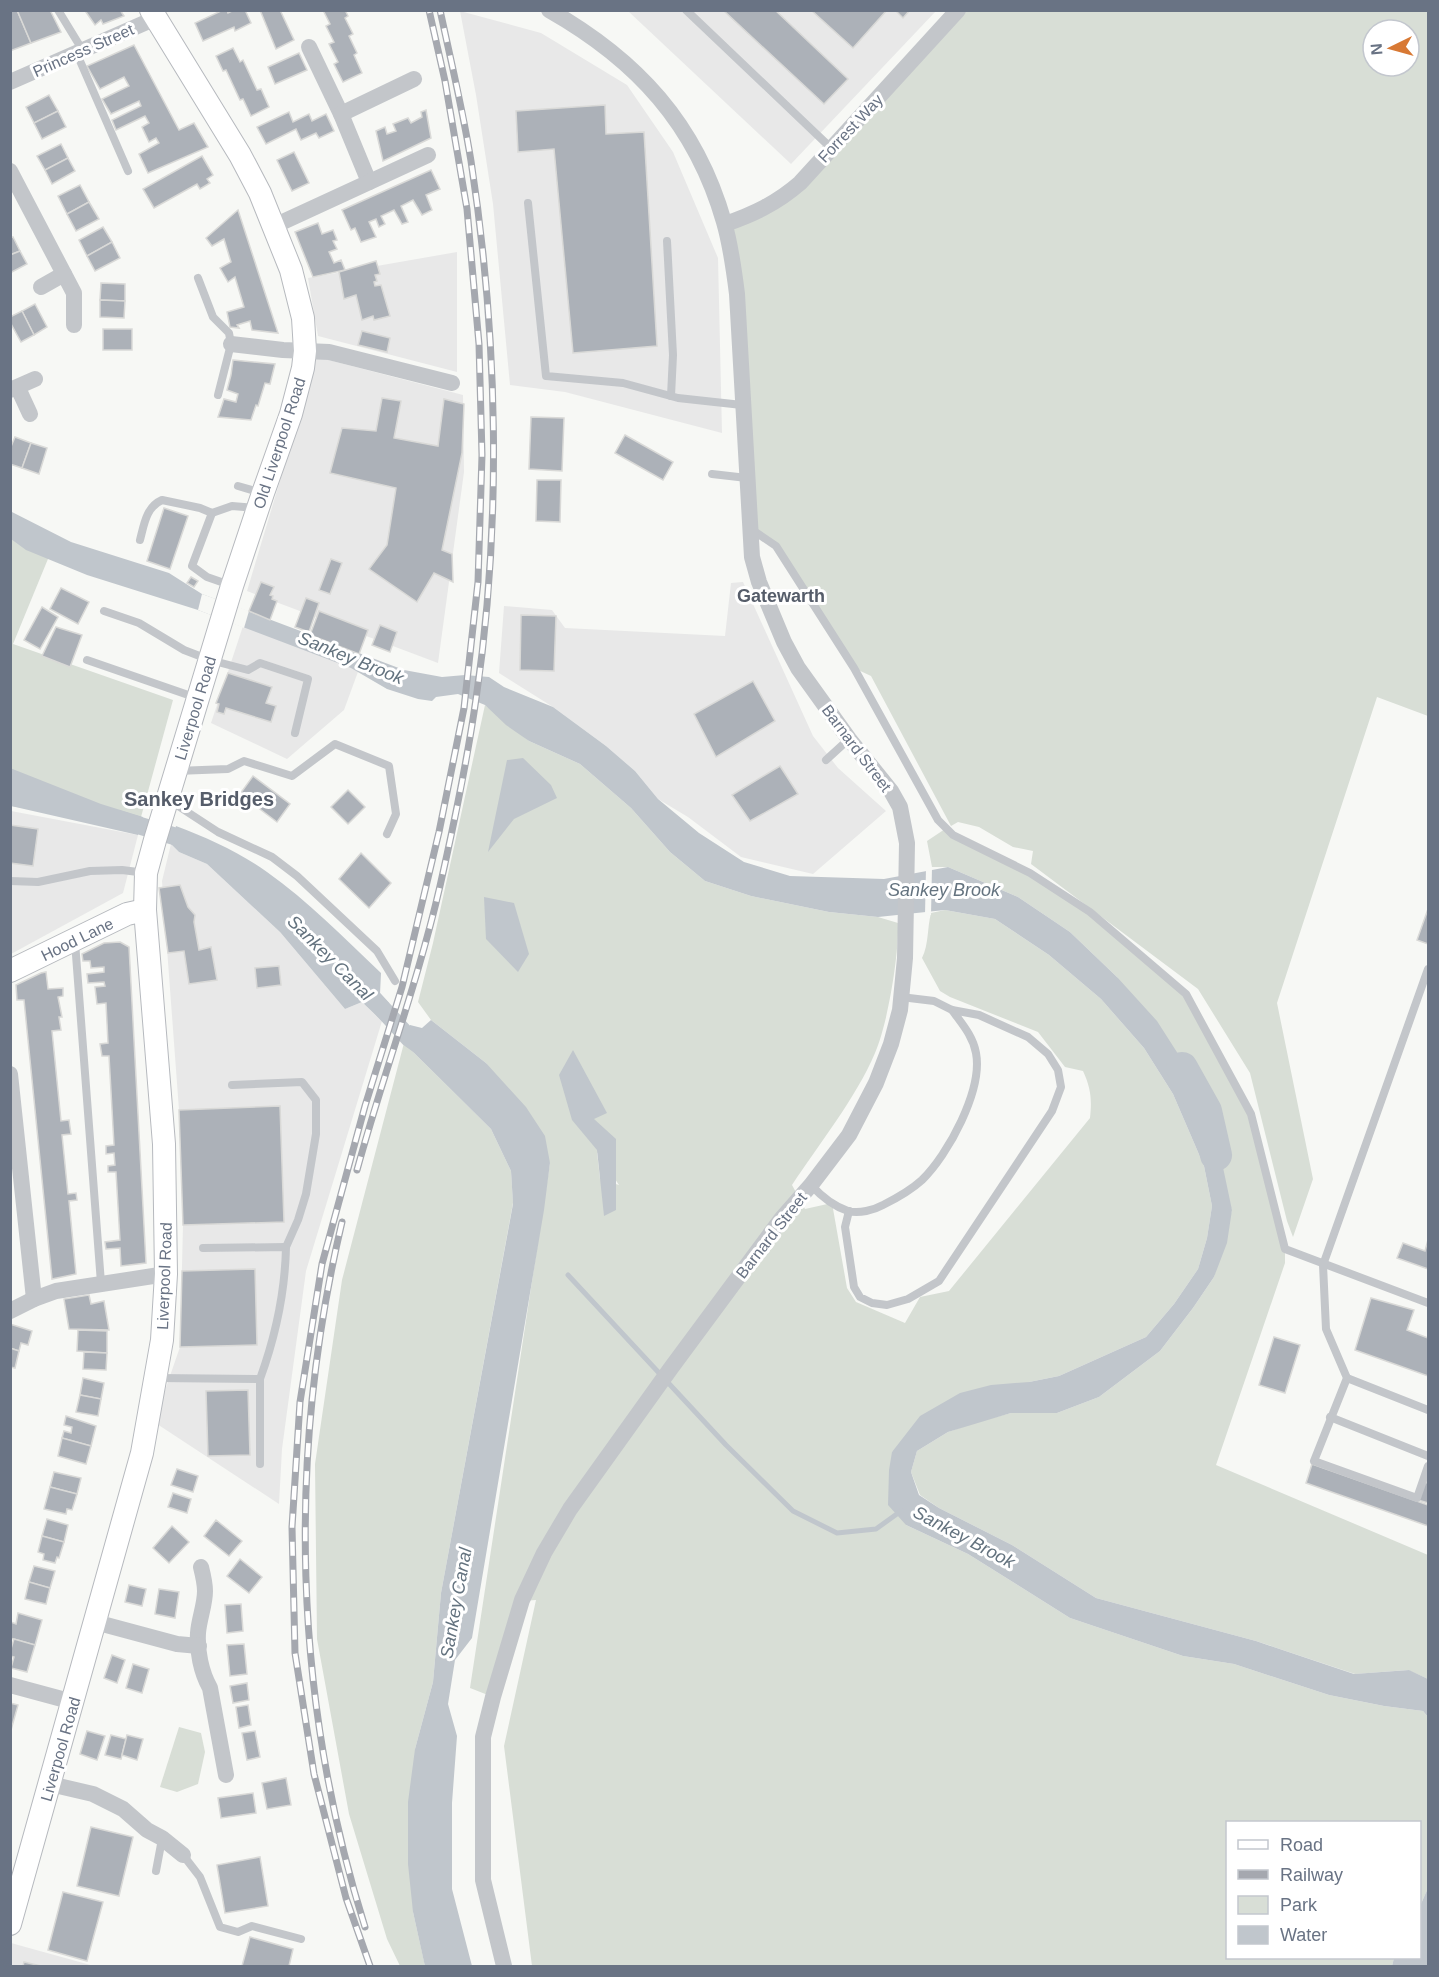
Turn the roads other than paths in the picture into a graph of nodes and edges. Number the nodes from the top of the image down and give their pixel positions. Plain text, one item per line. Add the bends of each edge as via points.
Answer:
1 (58, 10) edge
2 (549, 10) edge
3 (686, 10) edge
4 (958, 10) edge
5 (154, 14) edge
6 (309, 47) dead end
7 (80, 52) junction
8 (414, 80) dead end
9 (10, 82) edge
10 (340, 114) junction
11 (831, 148) junction
12 (428, 155) dead end
13 (10, 171) edge
14 (128, 171) dead end
15 (369, 182) junction
16 (528, 203) dead end
17 (725, 224) junction
18 (274, 226) junction
19 (667, 241) dead end
20 (64, 274) junction
21 (198, 278) dead end
22 (40, 287) dead end
23 (74, 325) dead end
24 (231, 344) junction
25 (305, 351) junction
26 (35, 379) dead end
27 (452, 383) dead end
28 (14, 389) edge
29 (218, 395) dead end
30 (671, 396) junction
31 (742, 405) junction
32 (30, 414) dead end
33 (712, 474) dead end
34 (747, 478) junction
35 (238, 486) dead end
36 (260, 500) junction
37 (212, 513) junction
38 (750, 528) junction
39 (140, 540) dead end
40 (227, 603) junction
41 (104, 611) dead end
42 (87, 660) dead end
43 (210, 660) junction
44 (197, 698) junction
45 (295, 733) dead end
46 (849, 739) junction
47 (826, 760) dead end
48 (176, 771) junction
49 (167, 798) junction
50 (387, 834) dead end
51 (146, 873) junction
52 (10, 881) edge
53 (145, 910) junction
54 (75, 939) junction
55 (1428, 969) edge
56 (10, 972) edge
57 (395, 981) dead end
58 (901, 997) junction
59 (952, 1010) junction
60 (11, 1081) edge
61 (232, 1085) dead end
62 (16, 1185) edge
63 (811, 1185) junction
64 (849, 1211) junction
65 (286, 1246) junction
66 (203, 1248) dead end
67 (1323, 1265) junction
68 (166, 1274) junction
69 (101, 1283) junction
70 (34, 1299) junction
71 (1428, 1303) edge
72 (10, 1311) edge
73 (156, 1378) junction
74 (1347, 1378) junction
75 (260, 1379) junction
76 (1428, 1410) edge
77 (1330, 1417) junction
78 (1428, 1456) edge
79 (260, 1464) dead end
80 (1428, 1466) edge
81 (201, 1567) dead end
82 (95, 1622) junction
83 (199, 1646) junction
84 (10, 1685) edge
85 (73, 1702) junction
86 (226, 1775) dead end
87 (50, 1784) junction
88 (162, 1838) junction
89 (183, 1855) joint
90 (156, 1871) dead end
91 (10, 1924) edge
92 (302, 1939) dead end
93 (504, 1966) edge

1 - 7 lane
2 - 17 street, Barnard Street via 600,41 650,86 694,149
3 - 11 lane
4 - 11 street, Forrest Way
5 - 7 street, Princess Street
5 - 18 street, Old Liverpool Road via 240,154
6 - 10 street
7 - 9 street, Princess Street
7 - 14 lane
8 - 10 street
10 - 15 street
11 - 17 street, Forrest Way via 786,195 758,213
12 - 15 street
13 - 20 street
15 - 18 street
16 - 30 lane via 546,376 622,383
17 - 31 street, Barnard Street via 737,294
18 - 25 street, Old Liverpool Road via 303,318
19 - 30 lane via 673,355
20 - 22 street
20 - 23 street via 74,293
21 - 24 lane via 213,317 229,333
24 - 25 street
24 - 29 lane
25 - 27 street via 329,351
25 - 36 street, Old Liverpool Road via 291,414
26 - 28 street
28 - 32 street
30 - 31 lane
31 - 34 street, Barnard Street
33 - 34 lane
34 - 38 street, Barnard Street
35 - 36 lane
36 - 37 lane
36 - 40 street, Old Liverpool Road
37 - 39 lane via 162,500 147,514
37 - 40 lane via 192,566 207,577
38 - 46 street, Barnard Street via 759,582 784,642
38 - 67 lane via 776,546 854,668 945,829 1030,873 1090,912 1186,994 1251,1114 1286,1249
40 - 43 street, Liverpool Road
41 - 43 lane via 139,623 184,650
42 - 44 lane
43 - 44 street, Liverpool Road
43 - 45 lane via 248,670 260,663 308,679
44 - 48 street, Liverpool Road
46 - 47 lane
46 - 58 street, Barnard Street via 891,791 905,825 907,873
48 - 49 street, Liverpool Road
48 - 50 lane via 228,769 244,761 292,776 335,744 389,766 396,814
49 - 51 street, Liverpool Road
49 - 57 lane via 218,832 272,857 297,876 377,951
51 - 52 lane via 90,871 38,882
51 - 53 street, Liverpool Road
53 - 54 street, Hood Lane via 127,914
53 - 68 street, Liverpool Road via 163,1123
54 - 56 street, Hood Lane
54 - 69 lane
55 - 67 lane
58 - 59 lane via 934,1001
58 - 63 street, Barnard Street via 891,1044 876,1083 849,1135
59 - 64 lane via 971,1036 977,1054 971,1102 948,1147 923,1179 902,1196 864,1211
59 - 64 lane via 979,1015 1028,1037 1048,1054 1058,1070 1060,1087 1053,1111 939,1281 908,1299 887,1305 860,1297 854,1287 845,1227
60 - 62 street
61 - 65 lane via 302,1082 316,1100 311,1169 298,1220
62 - 70 street
63 - 64 lane
63 - 93 street, Barnard Street via 782,1218 570,1509 522,1600 483,1737 483,1880
65 - 66 lane
65 - 75 lane via 282,1306
67 - 71 lane
67 - 74 lane via 1326,1329
68 - 69 street
68 - 73 street, Liverpool Road
69 - 70 street
70 - 72 street
73 - 75 lane
73 - 82 street, Liverpool Road via 142,1453
74 - 76 lane
74 - 77 lane
75 - 79 lane
77 - 78 lane
77 - 80 lane via 1314,1461 1417,1498
81 - 83 street via 205,1589
82 - 83 street
82 - 85 street, Liverpool Road
83 - 86 street
84 - 85 street
85 - 87 street, Liverpool Road
87 - 88 street via 93,1794 123,1809
87 - 91 street, Liverpool Road
88 - 89 street
88 - 90 lane
89 - 92 lane via 200,1877 220,1927 238,1932 252,1926

